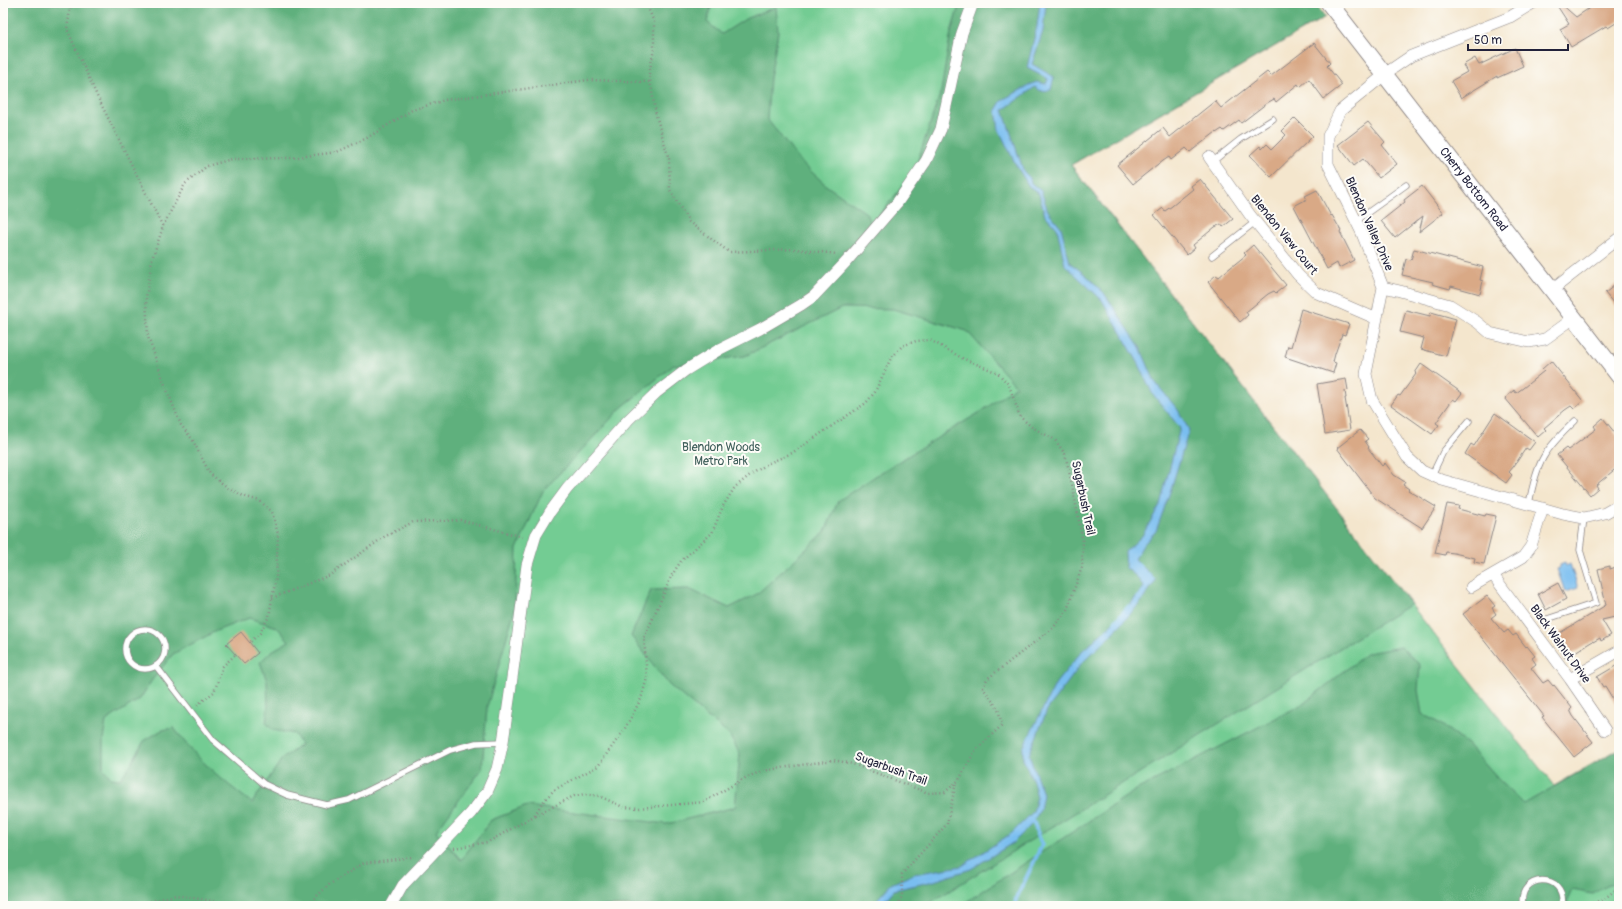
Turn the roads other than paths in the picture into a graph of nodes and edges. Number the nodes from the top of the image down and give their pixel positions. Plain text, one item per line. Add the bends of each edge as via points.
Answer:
1 (973, 3) edge
2 (1329, 3) edge
3 (1533, 3) edge
4 (1385, 75) junction
5 (1273, 119) dead end
6 (1211, 160) joint
7 (1406, 185) dead end
8 (1356, 221) junction
9 (1255, 222) junction
10 (1619, 238) edge
11 (1212, 256) dead end
12 (1383, 288) junction
13 (1552, 290) junction
14 (1574, 318) junction
15 (1377, 319) junction
16 (1619, 376) edge
17 (1469, 420) dead end
18 (1575, 421) dead end
19 (1432, 475) junction
20 (1529, 504) junction
21 (1619, 505) edge
22 (1543, 508) junction
23 (1584, 518) junction
24 (1493, 575) junction
25 (1471, 587) dead end
26 (1544, 620) dead end
27 (1619, 651) edge
28 (156, 666) junction
29 (1570, 678) junction
30 (1605, 730) dead end
31 (503, 742) junction
32 (391, 906) edge
33 (1523, 906) edge
34 (1562, 906) edge

1 - 31 street via 962,33 941,129 926,161 905,192 852,256 814,296 760,329 720,349 656,393 628,420 550,512 535,540 527,565
2 - 4 main road, Cherry Bottom Road
3 - 4 street, Blendon Valley Drive via 1510,17 1411,56
4 - 8 street, Blendon Valley Drive via 1340,111 1328,136 1328,164
4 - 13 main road, Cherry Bottom Road
5 - 6 lane
6 - 9 street, Blendon View Court
7 - 8 lane
8 - 12 street, Blendon Valley Drive
9 - 11 lane
9 - 15 street, Blendon View Court via 1298,275 1317,293
10 - 13 street
12 - 14 street via 1400,290 1450,304 1490,333 1529,342 1545,339
12 - 15 street, Blendon Valley Drive
13 - 14 main road, Cherry Bottom Road
14 - 16 main road, Cherry Bottom Road
15 - 19 street, Blendon Valley Drive via 1366,374 1372,400 1407,456 1422,471
17 - 19 lane via 1443,452
18 - 20 lane via 1554,440 1538,465
19 - 20 street, Blendon Valley Drive
20 - 22 street, Blendon Valley Drive
21 - 23 street, Blendon Valley Drive via 1605,513
22 - 23 street, Blendon Valley Drive
22 - 24 street via 1531,546 1523,557
23 - 26 lane via 1580,550 1596,603
24 - 25 street
24 - 29 street, Black Walnut Drive
27 - 29 street
28 - 28 lane via 164,655 163,641 154,631 147,629 133,632 125,643 126,657 142,669
28 - 31 lane via 214,740 264,784 287,795 327,805 348,800 450,750 476,744
29 - 30 street, Black Walnut Drive
31 - 32 street via 497,769 487,792 472,813 403,885
33 - 34 lane via 1526,888 1537,880 1544,880 1557,886 1561,892

